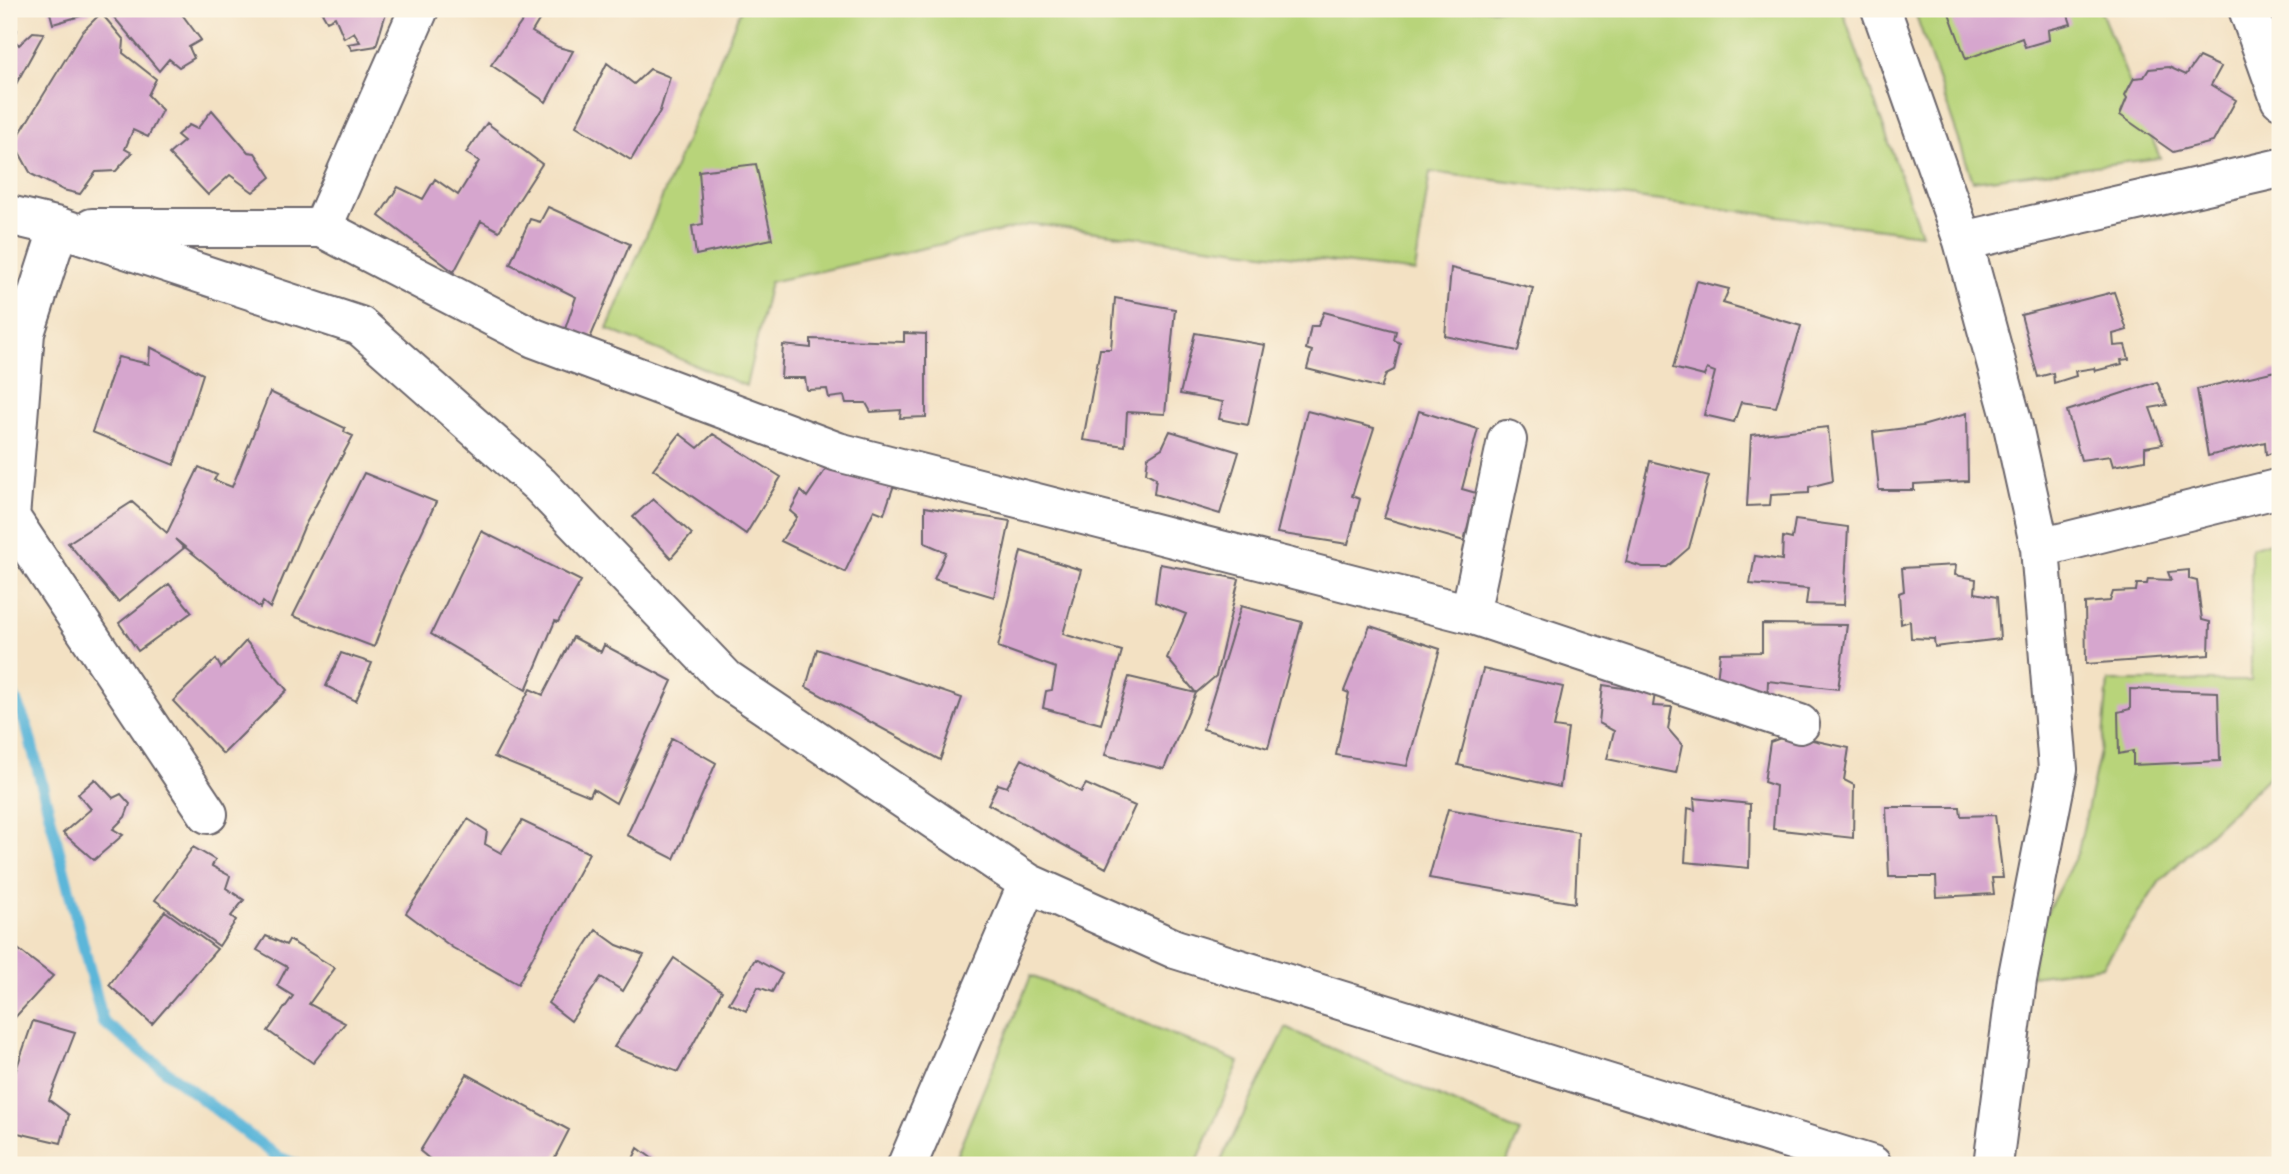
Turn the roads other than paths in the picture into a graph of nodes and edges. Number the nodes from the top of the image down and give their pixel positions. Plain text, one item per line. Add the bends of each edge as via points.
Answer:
1 (419, 9) edge
2 (1881, 9) edge
3 (2248, 9) edge
4 (2280, 99) edge
5 (2280, 168) edge
6 (9, 215) edge
7 (59, 228) junction
8 (322, 228) junction
9 (1963, 241) junction
10 (1507, 440) dead end
11 (2280, 488) edge
12 (2040, 548) junction
13 (1470, 614) junction
14 (1800, 724) dead end
15 (208, 814) dead end
16 (1028, 883) junction
17 (906, 1165) edge
18 (1872, 1165) edge
19 (1993, 1165) edge

1 - 8 street
2 - 9 street
3 - 4 street
5 - 9 street
6 - 7 street
7 - 8 street
7 - 15 street via 25,333 10,517
7 - 16 street via 360,326 540,485 726,679
8 - 13 street via 534,338 838,452
9 - 12 street via 2011,417
10 - 13 street
11 - 12 street
12 - 19 street via 2057,769 2017,979
13 - 14 street
16 - 17 street
16 - 18 street via 1175,949

